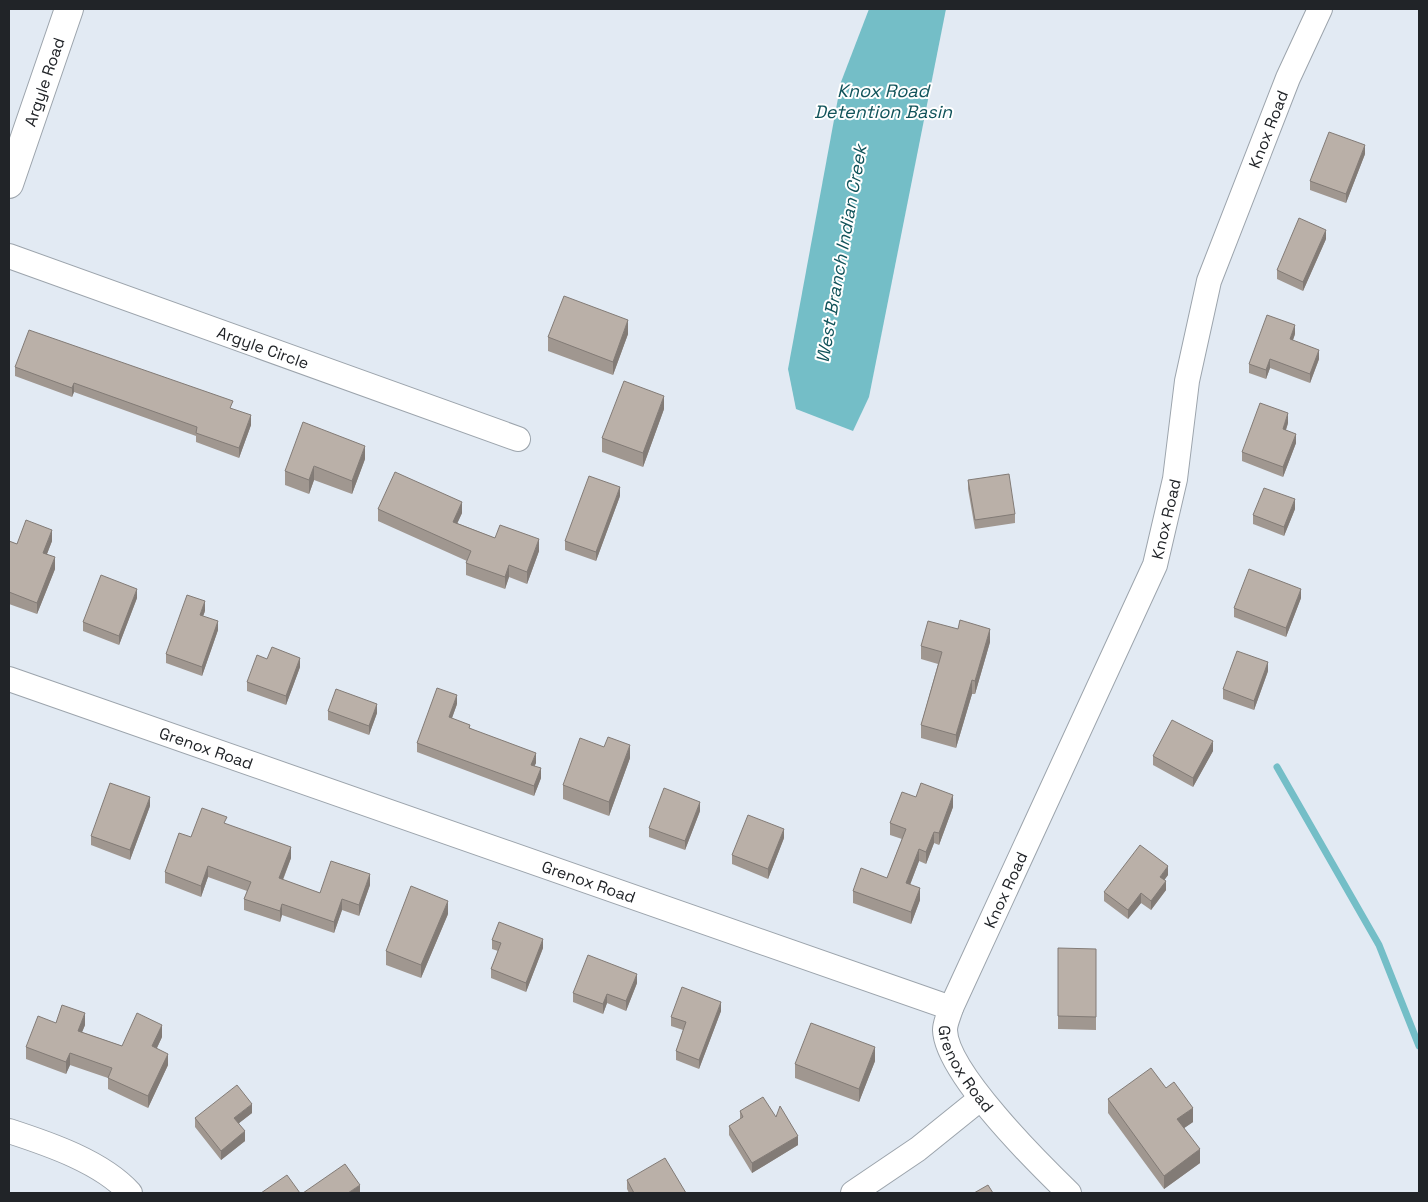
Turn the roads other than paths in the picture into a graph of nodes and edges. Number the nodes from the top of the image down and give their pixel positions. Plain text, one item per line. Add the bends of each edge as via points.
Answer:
1 (69, 9) edge
2 (1320, 9) edge
3 (9, 184) edge
4 (9, 256) edge
5 (518, 439) dead end
6 (9, 679) edge
7 (951, 1008) junction
8 (980, 1099) junction
9 (9, 1131) edge
10 (130, 1193) edge
11 (852, 1193) edge
12 (1069, 1193) edge

1 - 3 street, Argyle Road
2 - 7 street, Knox Road via 1288,78 1209,280 1187,381 1175,479 1155,565
4 - 5 street, Argyle Circle
6 - 7 street, Grenox Road
7 - 8 street, Grenox Road via 945,1030 950,1048
8 - 11 street via 918,1149
8 - 12 street, Grenox Road
9 - 10 street via 58,1149 117,1179

